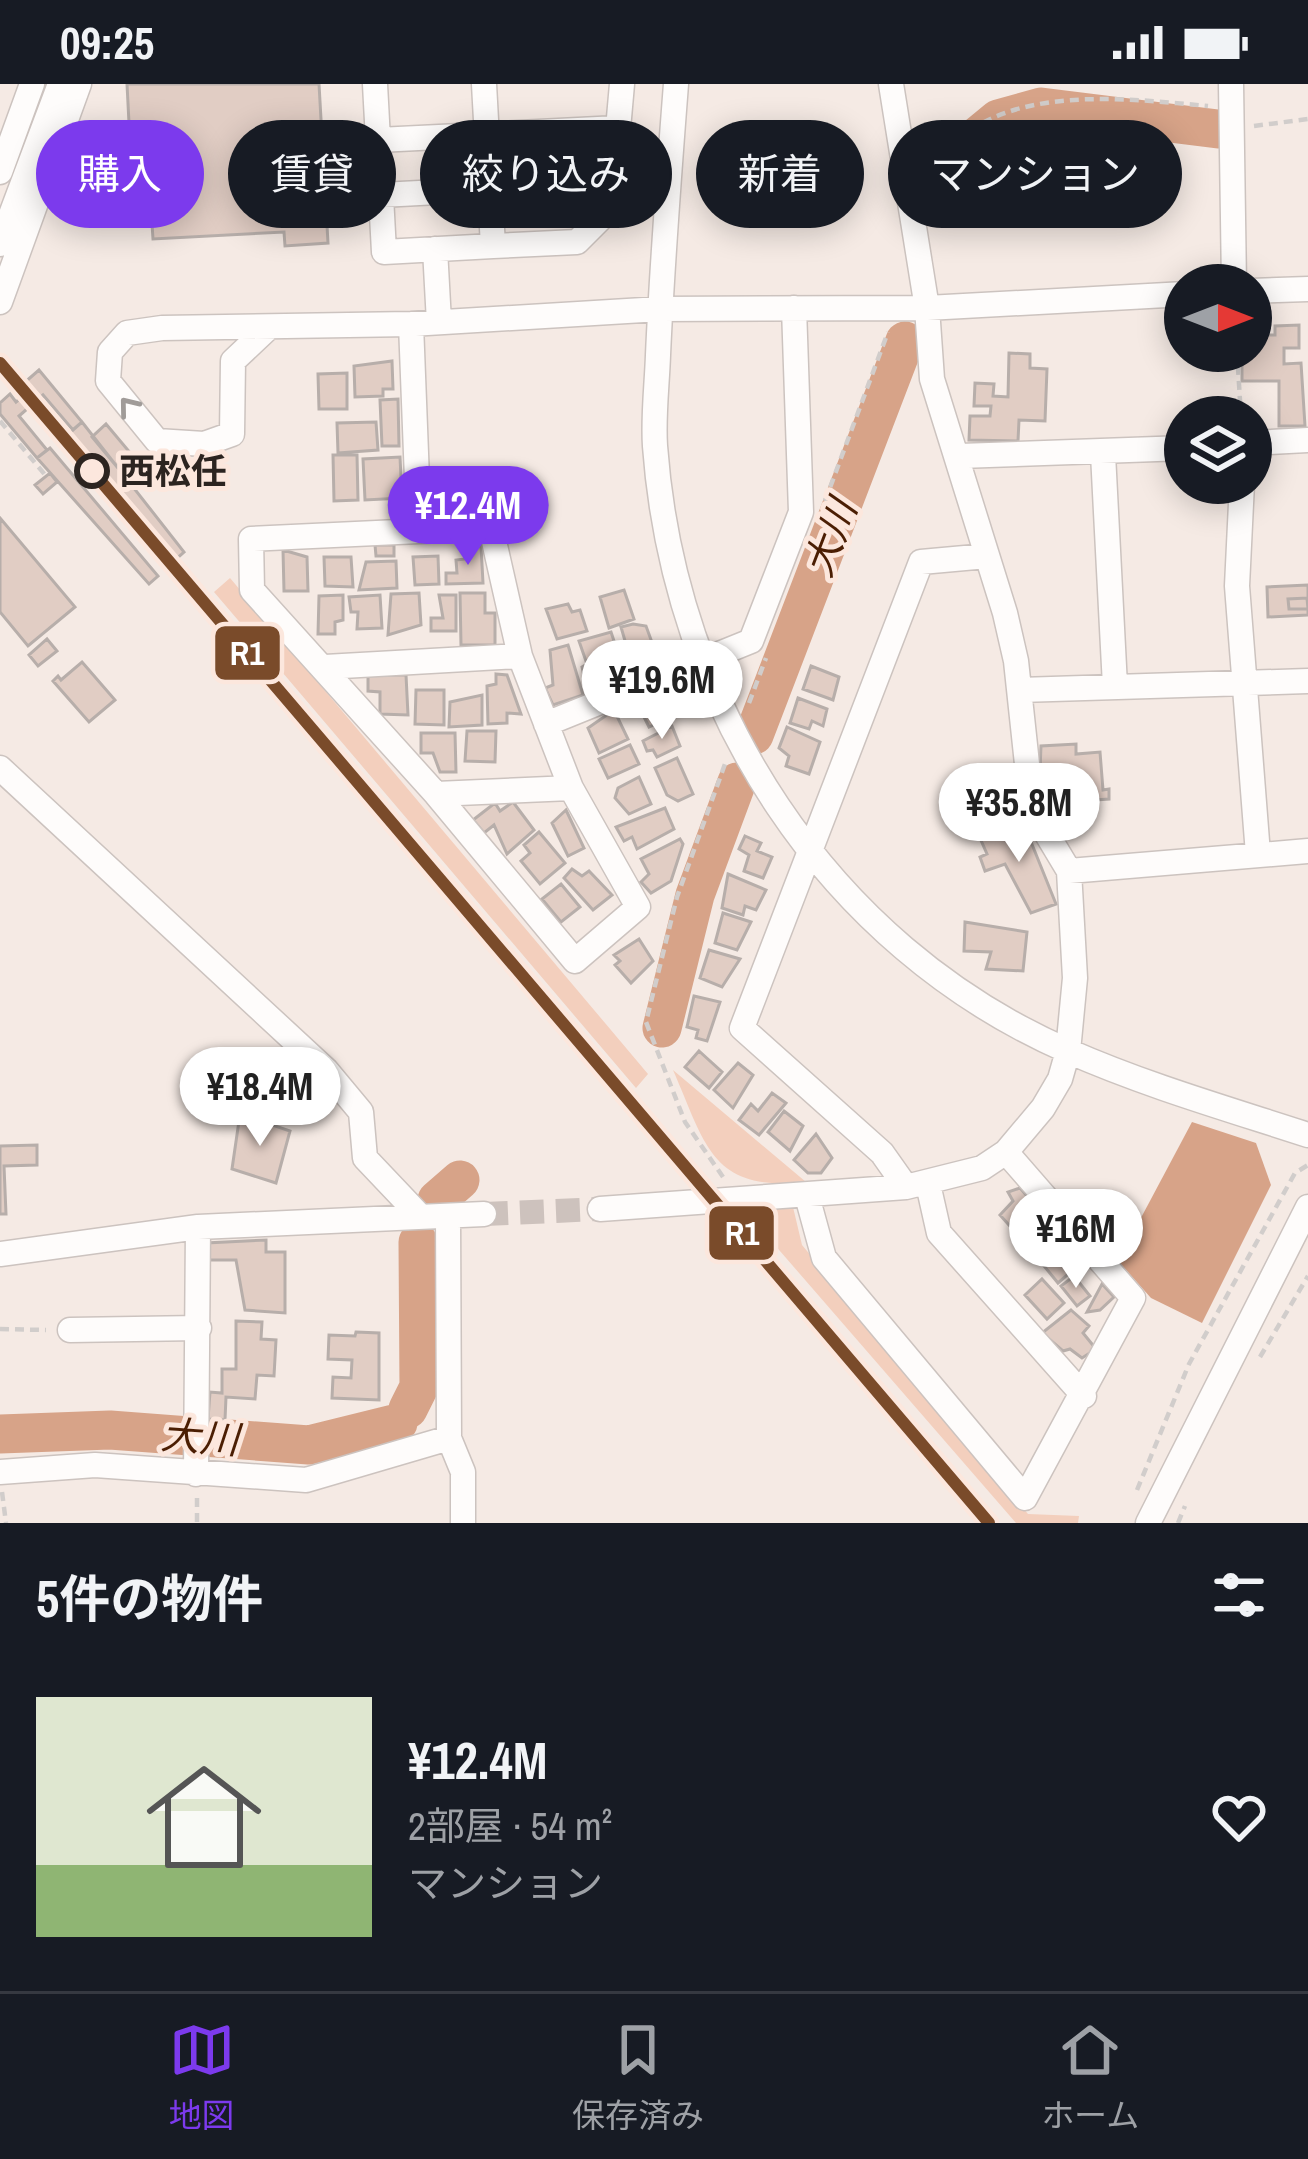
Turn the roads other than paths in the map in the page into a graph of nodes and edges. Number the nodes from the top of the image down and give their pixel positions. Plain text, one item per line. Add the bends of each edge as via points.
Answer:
1 (32, 84) edge
2 (60, 84) edge
3 (79, 84) edge
4 (375, 84) edge
5 (484, 84) edge
6 (622, 84) edge
7 (676, 84) edge
8 (891, 84) edge
9 (1232, 107) edge
10 (377, 120) edge
11 (486, 120) edge
12 (619, 120) edge
13 (0, 172) edge
14 (383, 228) edge
15 (492, 228) edge
16 (591, 228) edge
17 (0, 244) edge
18 (493, 246) junction
19 (436, 249) junction
20 (1234, 264) edge
21 (1308, 289) edge
22 (1272, 290) edge
23 (1164, 295) edge
24 (0, 302) edge
25 (794, 308) junction
26 (926, 308) junction
27 (660, 309) junction
28 (440, 322) junction
29 (411, 324) junction
30 (267, 329) junction
31 (1308, 440) edge
32 (1272, 442) edge
33 (1164, 450) edge
34 (1103, 454) junction
35 (960, 456) junction
36 (1241, 504) edge
37 (418, 531) junction
38 (987, 556) junction
39 (520, 656) junction
40 (706, 662) junction
41 (325, 667) junction
42 (1308, 681) edge
43 (1247, 683) junction
44 (1115, 686) junction
45 (1020, 690) junction
46 (546, 724) junction
47 (0, 768) edge
48 (571, 788) junction
49 (436, 794) junction
50 (1308, 851) edge
51 (811, 853) junction
52 (1258, 854) junction
53 (1069, 872) junction
54 (1068, 1051) junction
55 (1308, 1135) edge
56 (1006, 1152) junction
57 (917, 1186) junction
58 (807, 1196) junction
59 (1308, 1207) edge
60 (600, 1209) tunnel mouth
61 (484, 1214) tunnel mouth
62 (448, 1216) junction
63 (421, 1217) junction
64 (198, 1227) junction
65 (0, 1254) edge
66 (199, 1328) junction
67 (70, 1330) road end
68 (1084, 1396) junction
69 (449, 1438) junction
70 (197, 1461) junction
71 (0, 1476) edge
72 (463, 1523) edge
73 (1148, 1523) edge

1 - 13 street
2 - 17 street
3 - 24 street
4 - 10 street
5 - 11 street
6 - 12 street
7 - 27 street
8 - 26 street
9 - 20 street
14 - 19 street via 384,252
15 - 18 street
16 - 18 street via 577,242
18 - 19 street
19 - 28 street
21 - 22 street
23 - 26 street
25 - 26 street
25 - 27 street
25 - 40 street via 801,512 752,640
26 - 35 street via 932,379
27 - 28 street
27 - 40 street via 655,445 680,597
28 - 29 street
29 - 30 street
29 - 37 street
30 -> 30 street via 232,361 232,434 203,444 157,441 109,381 110,352 127,333
31 - 32 street
33 - 34 street
34 - 35 street
34 - 44 street
35 - 38 street
36 - 43 street via 1237,586
37 - 39 street via 491,528
37 - 41 street via 251,539 252,590
38 - 45 street
38 - 51 street via 921,562
39 - 41 street
39 - 46 street
40 - 46 street
40 - 51 street via 758,784
41 - 49 street
42 - 43 street
43 - 44 street
43 - 52 street
44 - 45 street
45 - 53 street via 1030,792
46 - 48 street
47 - 63 street via 326,1070 361,1112 365,1157
48 - 49 street
48 - 49 street via 638,907 575,961
50 - 52 street
51 - 54 street via 882,928 992,1011
51 - 57 street via 742,1028
52 - 53 street
53 - 54 street via 1075,978
54 - 55 street
54 - 56 street via 1043,1108
56 - 57 street via 982,1168
56 - 68 street via 1133,1298
57 - 58 street
57 - 68 street via 939,1233
58 - 60 street
58 - 68 street via 824,1258 1025,1498
59 - 73 street
61 - 62 street
62 - 63 street
62 - 69 street
63 - 64 street
64 - 65 street
64 - 66 street
66 - 67 street
66 - 70 street
69 - 70 street via 306,1480
69 - 72 street via 463,1472
70 - 71 street

